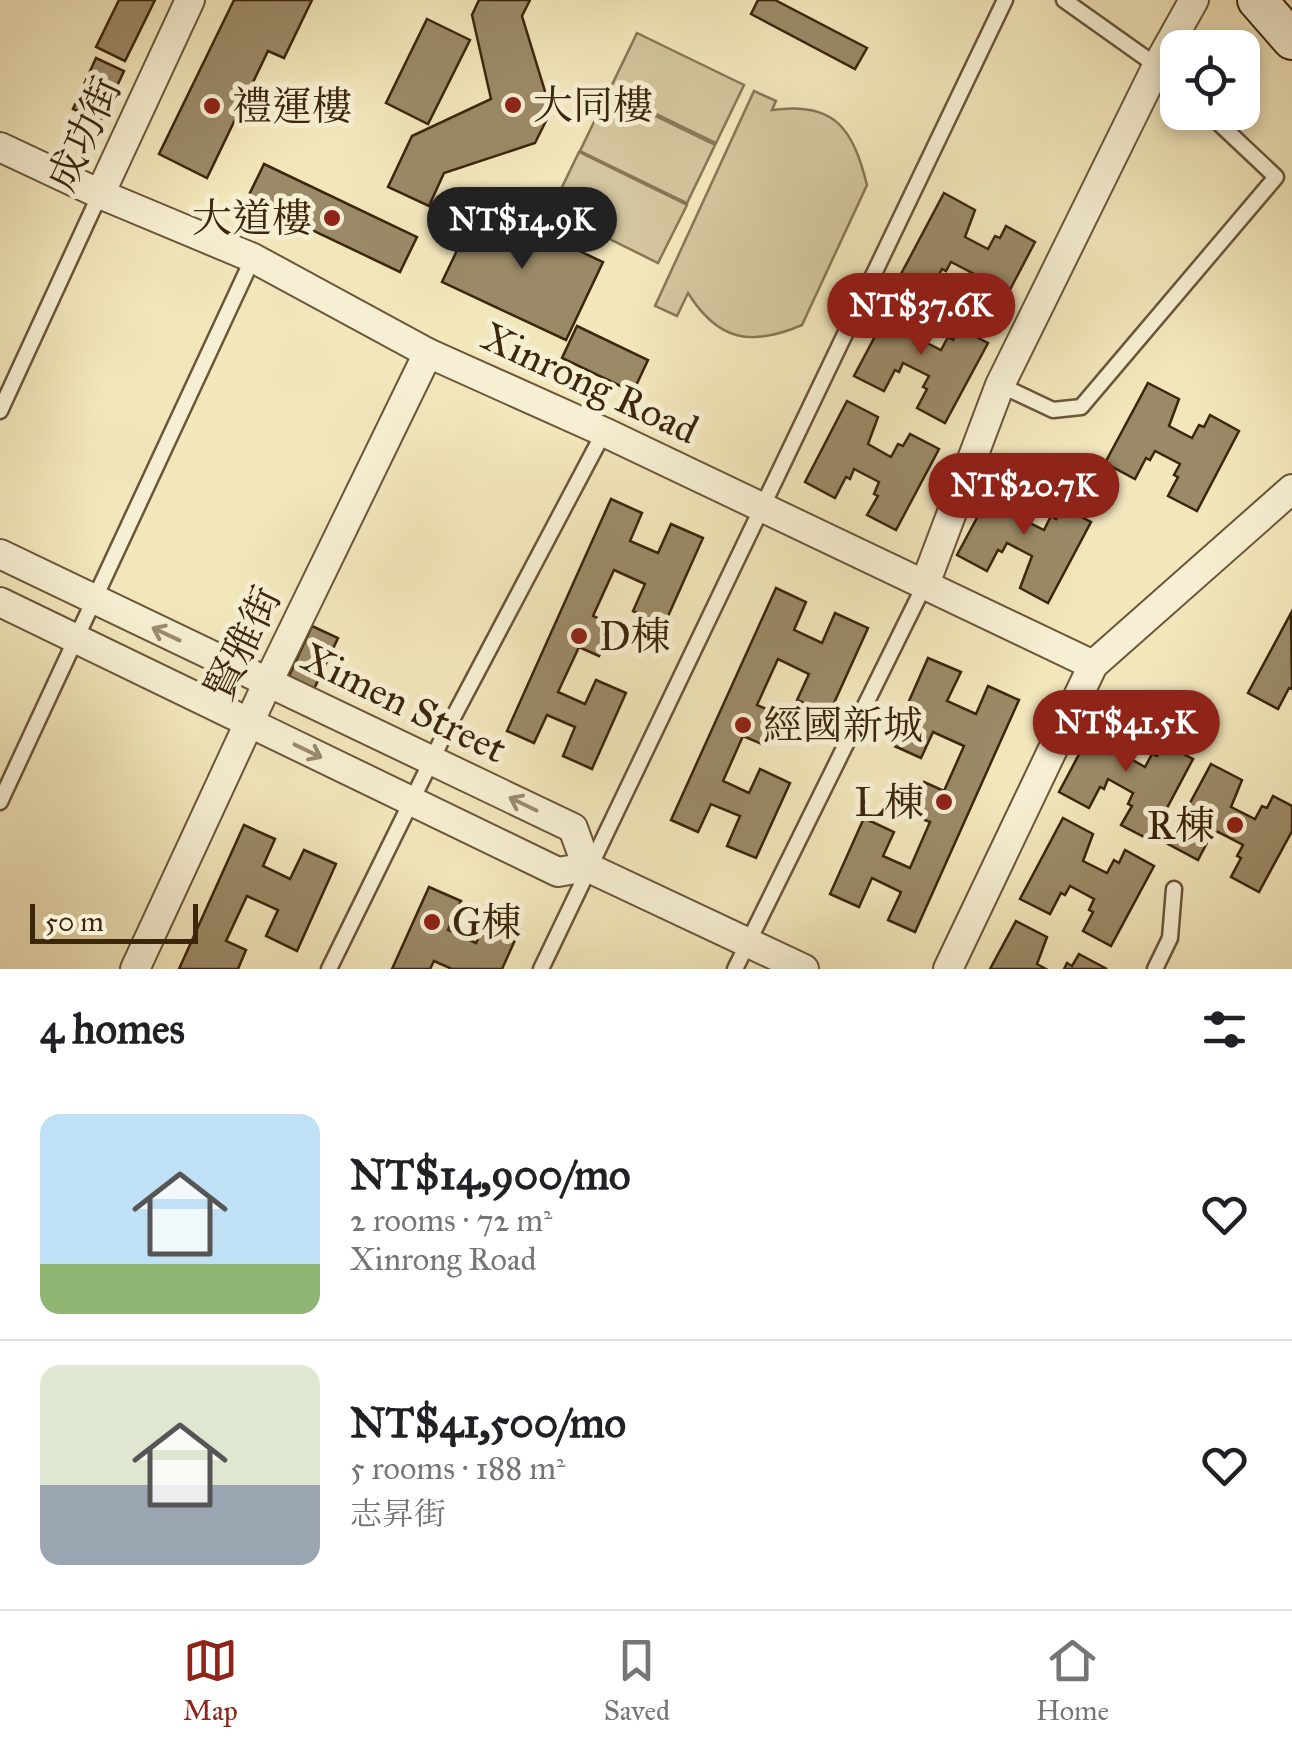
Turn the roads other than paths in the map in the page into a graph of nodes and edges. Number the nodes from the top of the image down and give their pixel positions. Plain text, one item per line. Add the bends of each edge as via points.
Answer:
1 (190, 0) edge
2 (1005, 0) edge
3 (1064, 0) edge
4 (1194, 0) edge
5 (1257, 0) edge
6 (1183, 30) edge
7 (1292, 40) edge
8 (1160, 70) edge
9 (1160, 88) edge
10 (1226, 130) edge
11 (0, 147) edge
12 (100, 194) junction
13 (253, 258) junction
14 (428, 353) junction
15 (1000, 386) junction
16 (0, 411) edge
17 (604, 432) junction
18 (1292, 488) edge
19 (765, 507) junction
20 (0, 554) edge
21 (925, 584) junction
22 (94, 599) junction
23 (0, 602) edge
24 (74, 638) junction
25 (1094, 664) junction
26 (268, 682) junction
27 (249, 722) junction
28 (432, 760) junction
29 (0, 802) edge
30 (408, 811) junction
31 (588, 867) junction
32 (1174, 890) dead end
33 (748, 942) junction
34 (134, 969) edge
35 (329, 969) edge
36 (541, 969) edge
37 (735, 969) edge
38 (804, 969) edge
39 (948, 969) edge
40 (1156, 969) edge

1 - 12 street, 成功街
2 - 19 lane
3 - 8 lane
4 - 6 street
5 - 7 main road
9 - 15 street
10 - 15 lane via 1276,177 1081,407 1053,410
11 - 12 street, Xinrong Road
12 - 13 street, Xinrong Road
12 - 16 lane, 成功街
13 - 14 street, Xinrong Road
13 - 22 lane
14 - 17 street, Xinrong Road
14 - 26 street, 賢雅街
15 - 21 street
17 - 19 street, Xinrong Road
17 - 28 lane
18 - 25 street
19 - 21 street, Xinrong Road
19 - 31 lane
20 - 22 street, Ximen Street
21 - 25 street, Xinrong Road
21 - 33 lane
22 - 24 lane
26 -> 22 street, Ximen Street
23 - 24 street
24 - 27 street
24 - 29 lane
25 - 39 street
26 - 27 street, 賢雅街
26 - 28 street, Ximen Street
27 -> 30 street
27 - 34 street, 賢雅街
28 - 30 lane
31 -> 28 street, Ximen Street via 573,828
30 - 31 street via 558,872
30 - 35 lane
31 - 33 street
31 - 36 lane
32 - 40 lane via 1170,938
33 - 37 lane
33 - 38 street

